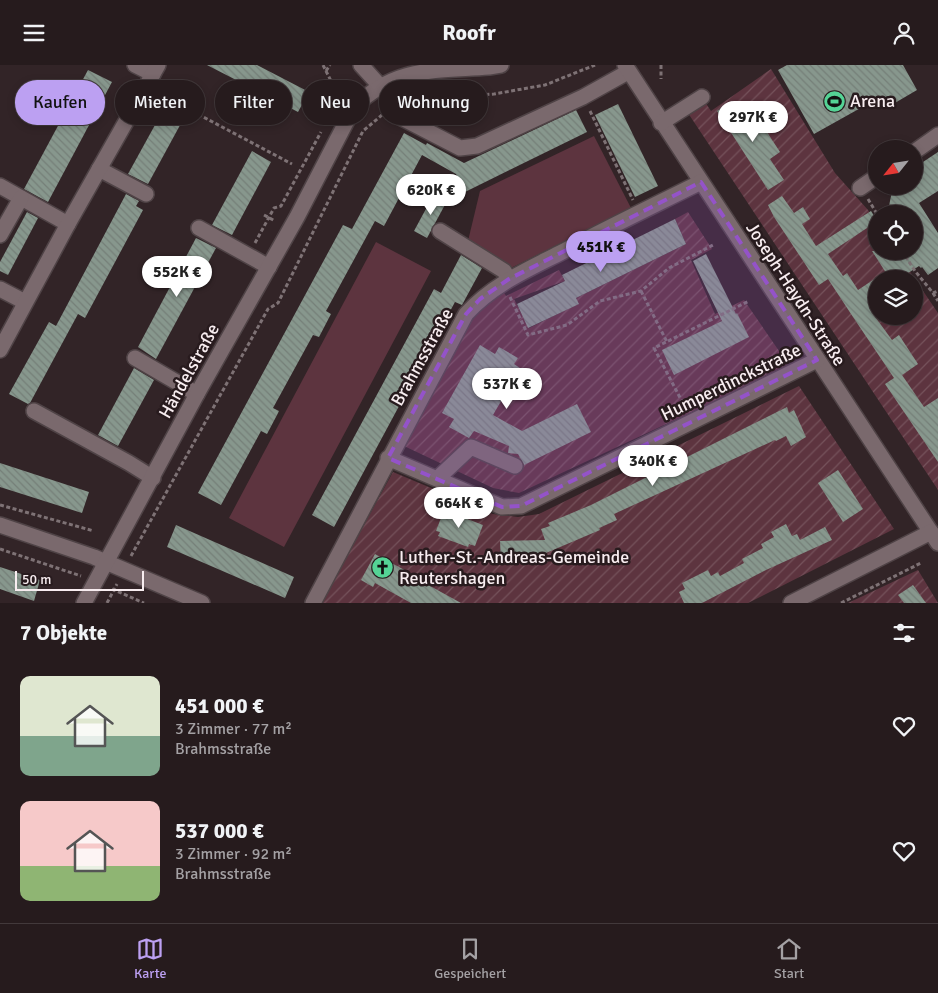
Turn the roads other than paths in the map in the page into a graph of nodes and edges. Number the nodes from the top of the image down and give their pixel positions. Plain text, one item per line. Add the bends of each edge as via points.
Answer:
1 (135, 65) edge
2 (361, 65) edge
3 (501, 65) edge
4 (626, 68) edge
5 (152, 76) edge
6 (392, 80) edge
7 (379, 85) edge
8 (379, 87) edge
9 (702, 97) dead end
10 (662, 123) junction
11 (415, 125) edge
12 (938, 135) edge
13 (923, 145) edge
14 (99, 169) junction
15 (700, 182) junction
16 (868, 182) edge
17 (0, 186) edge
18 (860, 188) dead end
19 (146, 195) dead end
20 (21, 198) junction
21 (68, 224) junction
22 (199, 228) dead end
23 (440, 231) dead end
24 (0, 235) edge
25 (269, 267) junction
26 (506, 281) junction
27 (0, 289) edge
28 (25, 302) junction
29 (0, 350) edge
30 (134, 358) dead end
31 (817, 360) junction
32 (197, 394) junction
33 (34, 411) dead end
34 (388, 458) junction
35 (515, 466) dead end
36 (153, 478) junction
37 (438, 478) junction
38 (0, 525) edge
39 (935, 537) edge
40 (107, 562) junction
41 (84, 603) edge
42 (202, 603) edge
43 (313, 603) edge
44 (790, 603) edge

1 - 5 street
2 - 7 street
3 - 6 street, Händelstraße via 418,72
4 - 10 street, Joseph-Haydn-Straße
4 - 11 street via 583,97 477,146 460,148
5 - 14 street
8 - 25 street, Händelstraße via 354,107
9 - 10 street
10 - 15 street, Joseph-Haydn-Straße
12 - 13 street
14 - 19 street
14 - 21 street
15 - 26 street, Brahmsstraße
15 - 31 street, Joseph-Haydn-Straße
16 - 18 street
17 - 20 street
20 - 21 street
20 - 24 street
21 - 28 street
22 - 25 street
23 - 26 street via 504,271
25 - 32 street, Händelstraße
26 - 34 street, Brahmsstraße via 480,299 466,314
27 - 28 street
28 - 29 street
30 - 32 street
31 - 37 street, Humperdinckstraße via 521,506 502,507
31 - 39 street, Joseph-Haydn-Straße
32 - 36 street, Händelstraße
33 - 36 street
34 - 37 street, Humperdinckstraße
34 - 43 street, Brahmsstraße
35 - 37 street via 472,447
36 - 40 street, Händelstraße
38 - 40 street
39 - 44 street
40 - 41 street, Händelstraße
40 - 42 street

